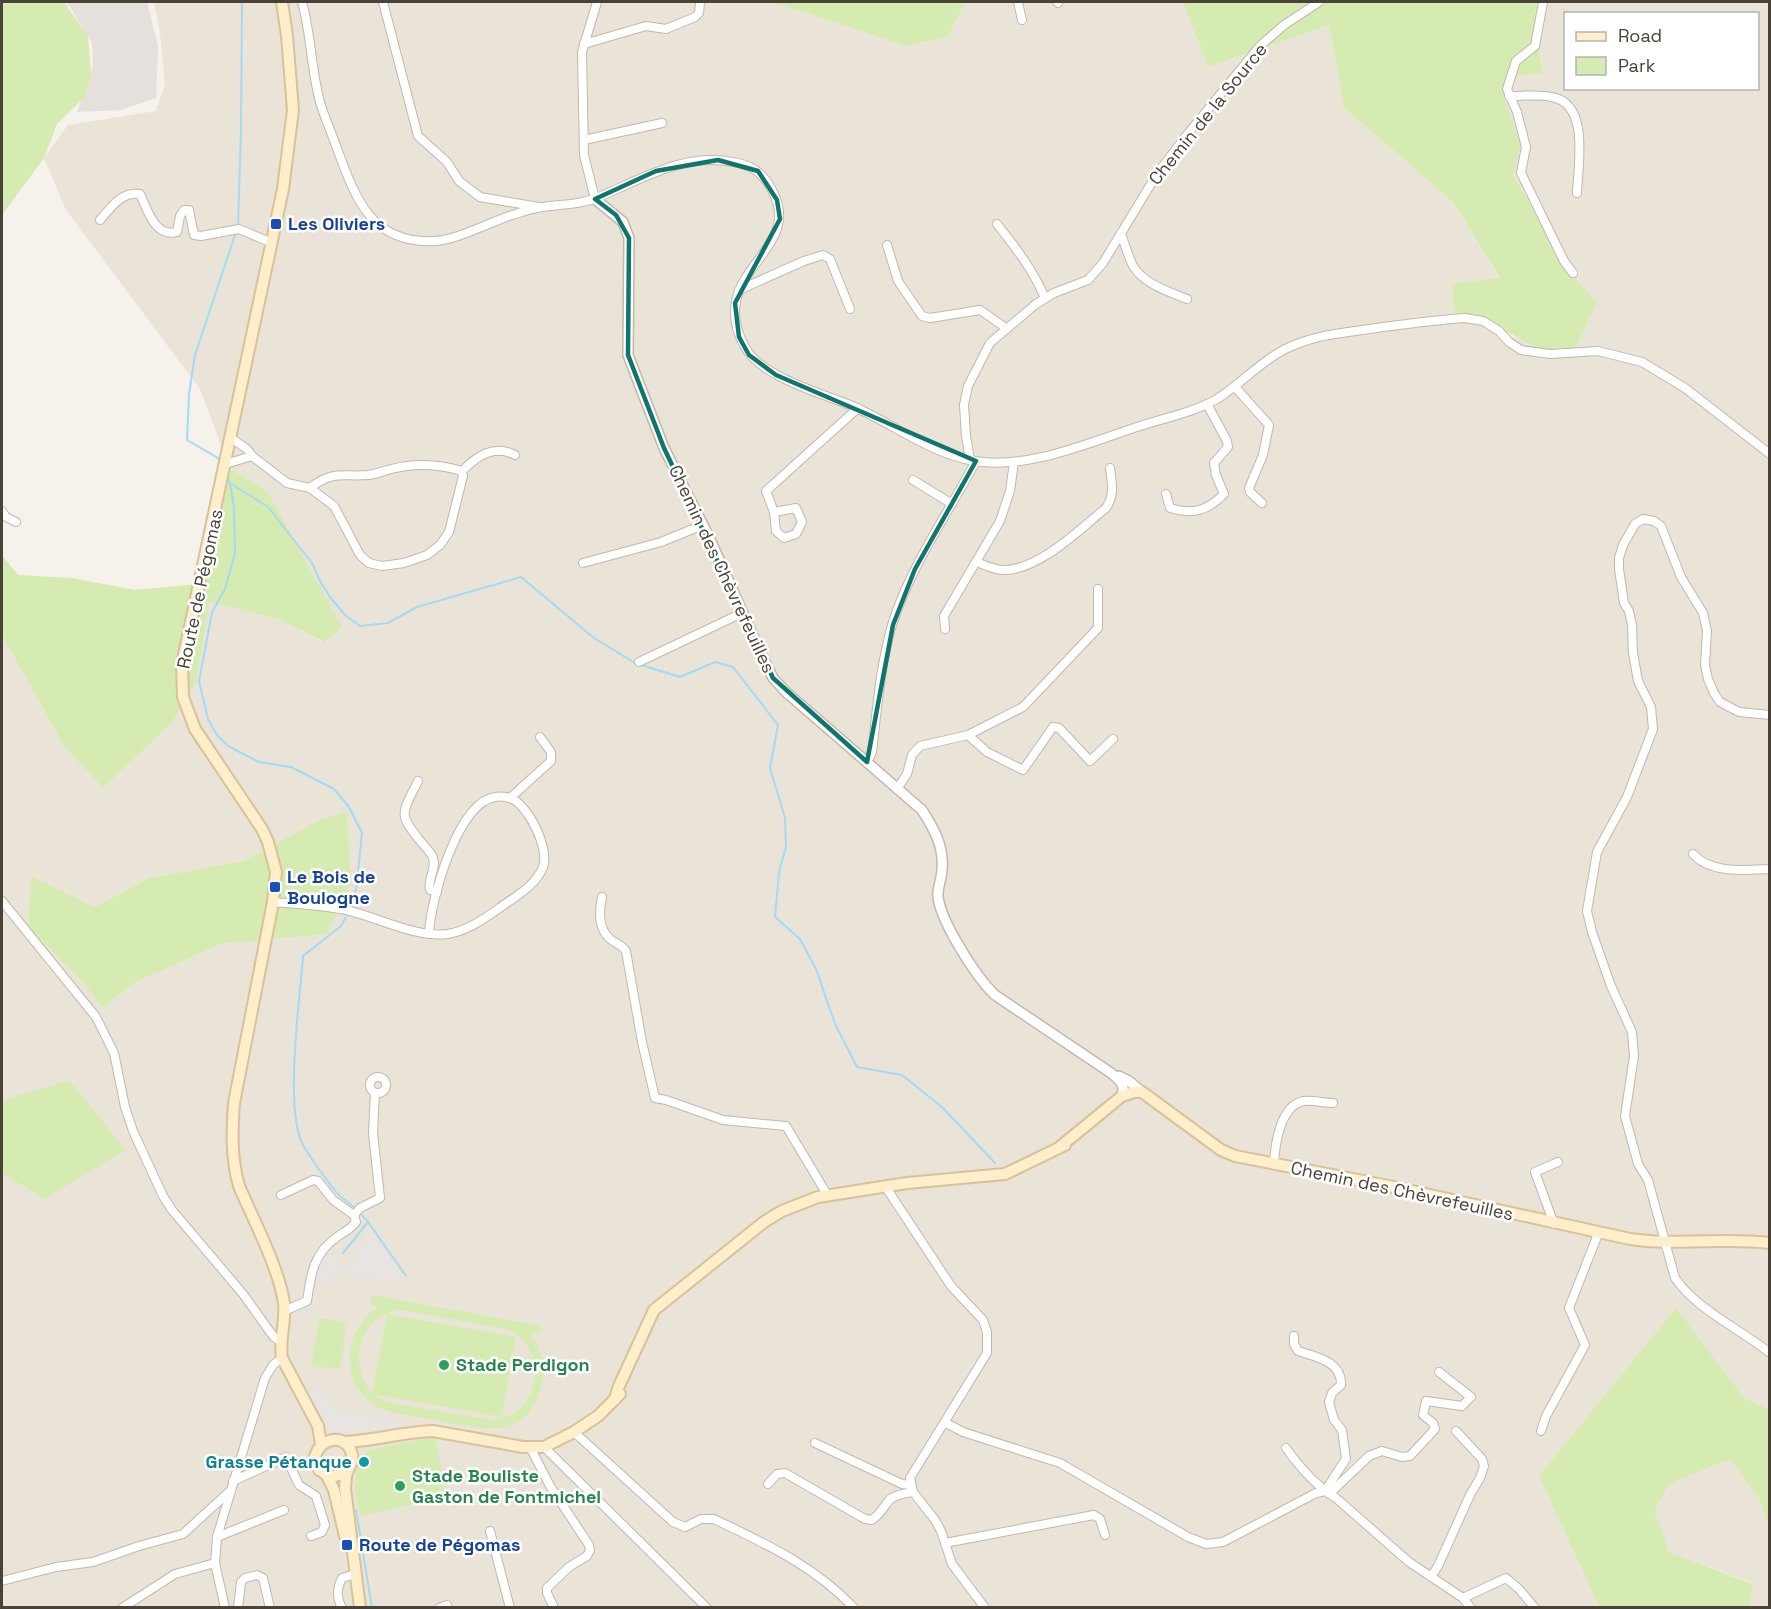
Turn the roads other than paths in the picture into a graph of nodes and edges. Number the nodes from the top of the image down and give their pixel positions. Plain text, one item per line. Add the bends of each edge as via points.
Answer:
1 (282, 2) edge
2 (302, 2) edge
3 (383, 2) edge
4 (597, 2) edge
5 (700, 2) edge
6 (1018, 2) edge
7 (1319, 2) edge
8 (1542, 2) edge
9 (1022, 20) dead end
10 (584, 44) junction
11 (1509, 96) junction
12 (662, 123) dead end
13 (584, 140) junction
14 (1577, 193) dead end
15 (595, 199) junction
16 (540, 207) junction
17 (100, 220) dead end
18 (997, 225) dead end
19 (1121, 234) junction
20 (272, 243) junction
21 (887, 245) dead end
22 (1573, 273) dead end
23 (739, 290) junction
24 (1045, 298) junction
25 (1187, 299) dead end
26 (849, 309) dead end
27 (1006, 328) junction
28 (1234, 387) junction
29 (1208, 404) junction
30 (858, 408) junction
31 (231, 438) junction
32 (1770, 454) edge
33 (515, 455) dead end
34 (252, 456) junction
35 (973, 461) junction
36 (1014, 462) junction
37 (225, 464) junction
38 (1110, 468) dead end
39 (462, 471) junction
40 (913, 480) dead end
41 (310, 488) junction
42 (1166, 494) dead end
43 (1262, 503) dead end
44 (952, 504) junction
45 (2, 511) edge
46 (774, 512) dead end
47 (16, 522) dead end
48 (703, 525) junction
49 (583, 562) dead end
50 (976, 562) junction
51 (1098, 589) dead end
52 (742, 613) junction
53 (945, 629) dead end
54 (639, 662) dead end
55 (1770, 715) edge
56 (968, 735) junction
57 (540, 737) dead end
58 (1113, 739) dead end
59 (867, 762) junction
60 (418, 781) dead end
61 (897, 789) junction
62 (510, 798) junction
63 (1693, 854) dead end
64 (1770, 869) edge
65 (437, 892) junction
66 (602, 897) dead end
67 (2, 902) edge
68 (273, 902) junction
69 (429, 934) junction
70 (1111, 1073) junction
71 (1122, 1083) junction
72 (375, 1093) dead end
73 (1138, 1095) junction
74 (1122, 1096) junction
75 (1333, 1103) dead end
76 (1061, 1146) junction
77 (1558, 1162) dead end
78 (1274, 1164) junction
79 (885, 1186) junction
80 (281, 1195) dead end
81 (828, 1196) junction
82 (357, 1212) junction
83 (1554, 1224) junction
84 (1598, 1234) junction
85 (1665, 1242) junction
86 (1770, 1243) edge
87 (284, 1311) junction
88 (1294, 1336) dead end
89 (281, 1342) junction
90 (1770, 1353) edge
91 (282, 1358) junction
92 (1439, 1372) dead end
93 (946, 1422) junction
94 (318, 1426) junction
95 (1456, 1431) dead end
96 (1541, 1431) dead end
97 (574, 1432) junction
98 (338, 1441) junction
99 (361, 1442) junction
100 (815, 1443) dead end
101 (321, 1444) junction
102 (530, 1447) junction
103 (544, 1447) junction
104 (1286, 1448) dead end
105 (352, 1452) junction
106 (347, 1472) junction
107 (327, 1476) junction
108 (233, 1481) junction
109 (768, 1484) dead end
110 (912, 1488) junction
111 (229, 1491) junction
112 (1328, 1493) junction
113 (284, 1510) dead end
114 (489, 1531) dead end
115 (1105, 1535) dead end
116 (310, 1536) dead end
117 (217, 1537) junction
118 (945, 1543) junction
119 (215, 1563) junction
120 (355, 1574) junction
121 (1431, 1577) junction
122 (2, 1581) edge
123 (1462, 1598) junction
124 (122, 1608) edge
125 (225, 1608) edge
126 (238, 1608) edge
127 (270, 1608) edge
128 (342, 1608) edge
129 (360, 1608) edge
130 (439, 1608) edge
131 (448, 1608) edge
132 (510, 1608) edge
133 (554, 1608) edge
134 (707, 1608) edge
135 (854, 1608) edge
136 (985, 1608) edge
137 (1471, 1608) edge
138 (1535, 1608) edge

1 - 20 main road, Route de Pégomas via 293,110
2 - 16 street via 318,96 361,207 376,223 406,239 442,241
3 - 16 street via 418,136 447,162 459,181 480,197
4 - 10 street
5 - 10 street via 695,17 666,29 646,26
6 - 9 street
7 - 19 street, Chemin de la Source via 1260,46 1157,174
8 - 11 street via 1535,46 1516,61 1507,89
10 - 13 street
11 - 14 street via 1553,97 1574,111 1578,125
11 - 22 street via 1526,147 1521,173
12 - 13 street
13 - 15 street
15 - 16 street
15 - 23 street via 679,164 718,160 758,171 777,200 780,219 768,249
15 - 48 street, Chemin des Chèvrefeuilles via 623,222 629,238 628,355 664,448
17 - 20 street via 132,192 140,194 154,224 170,233 177,232 183,210 189,210 194,235 236,229
18 - 24 street via 1021,253
19 - 24 street, Chemin de la Source via 1088,280
19 - 25 street via 1140,273 1159,287
20 - 31 main road, Route de Pégomas
21 - 27 street via 898,281 922,316 980,310
23 - 26 street via 823,255 830,259
23 - 30 street via 735,318 739,337 758,364
24 - 27 street, Chemin de la Source
27 - 35 street, Chemin de la Source via 990,343 968,386 964,405 966,436
28 - 29 street
28 - 32 street via 1280,351 1316,338 1465,318 1483,321 1521,350 1550,354 1598,351 1642,362 1685,388
28 - 43 street via 1269,425 1263,455 1249,488
29 - 36 street via 1053,454
29 - 42 street via 1227,441 1228,447 1214,463 1224,494 1213,505 1191,511 1170,508
30 - 35 street via 940,450
30 - 46 street via 766,491
31 - 34 street
31 - 37 main road, Route de Pégomas
33 - 39 street via 506,450 490,452 476,457
34 - 37 street
34 - 41 street via 287,483
35 - 36 street
35 - 44 street
36 - 50 street via 1000,521
37 - 68 main road, Route de Pégomas via 181,682 195,729 268,842 276,872
38 - 50 street via 1112,499 1106,508 1039,561 1001,570
39 - 41 street via 446,466 393,468 370,475 324,477
39 - 41 street via 449,532 440,545 427,555 382,566 369,563 360,555 334,506
40 - 44 street
44 - 59 street via 915,569 893,625 879,686 872,752
45 - 47 street
48 - 49 street via 661,542
48 - 52 street, Chemin des Chèvrefeuilles
50 - 53 street via 945,616
51 - 56 street via 1098,628 1023,707
52 - 54 street
52 - 59 street, Chemin des Chèvrefeuilles via 773,678
55 - 85 street via 1739,712 1720,702 1705,665 1707,631 1703,613 1681,577 1661,526 1643,519 1635,524 1623,545 1619,569 1632,626 1638,681 1651,707 1653,729 1627,797 1597,852 1587,911 1596,945 1632,1032 1634,1056 1624,1116 1638,1164 1648,1180
56 - 58 street via 987,752 1023,770 1053,727 1059,728 1090,761
56 - 61 street via 920,746
57 - 62 street via 551,752 551,761
59 - 61 street, Chemin des Chèvrefeuilles
60 - 65 street via 404,816 406,824 433,855 428,886
61 - 70 street, Chemin des Chèvrefeuilles via 922,810 939,839 942,869 937,894 941,912 983,984 994,996
62 - 65 street via 495,796 474,809 458,832
62 - 69 street via 520,804 540,834 545,850 543,869 533,883 478,923 462,931
63 - 64 street via 1710,866
65 - 69 street
66 - 81 street via 600,923 610,939 626,951 655,1098 723,1120 786,1126
67 - 89 street via 96,1017 114,1053 133,1131 163,1196
68 - 69 street via 348,911
68 - 87 main road, Route de Pégomas via 234,1103 232,1147 239,1186 275,1271
70 - 71 street, Chemin des Chèvrefeuilles
70 - 73 street, Chemin des Chèvrefeuilles via 1129,1081
71 - 73 street, Chemin des Chèvrefeuilles
71 - 74 street
72 - 82 street via 373,1133 380,1198
73 - 74 main road
73 - 76 main road
73 - 78 main road, Chemin des Chèvrefeuilles via 1156,1102 1221,1150
74 - 76 main road
75 - 78 street via 1300,1102 1292,1109 1279,1130
76 - 79 main road via 998,1176
77 - 83 street via 1535,1172
78 - 83 main road, Chemin des Chèvrefeuilles
79 - 81 main road
79 - 93 street via 951,1286 983,1320 987,1332 987,1353
80 - 82 street via 318,1181 333,1200
81 - 97 main road via 799,1203 764,1222 654,1310 615,1399
82 - 87 street via 353,1227 335,1238 313,1264 308,1301
83 - 84 main road, Chemin des Chèvrefeuilles
84 - 85 main road, Chemin des Chèvrefeuilles
84 - 96 street via 1569,1308 1585,1345
85 - 86 main road, Chemin des Chèvrefeuilles
85 - 90 street via 1670,1267 1684,1290
87 - 89 main road, Route de Pégomas
88 - 112 street via 1298,1351 1325,1359 1342,1378 1329,1402 1334,1420 1342,1430 1346,1460
89 - 91 main road, Route de Pégomas
91 - 94 main road, Route de Pégomas
91 - 108 street via 265,1377
92 - 112 street via 1471,1397 1467,1403 1462,1406 1426,1401 1423,1415 1436,1429 1410,1456 1382,1451 1369,1456
93 - 110 street via 910,1478
93 - 112 street via 1060,1463 1142,1512 1206,1544 1223,1542 1316,1493
94 - 98 main road, Route de Pégomas
94 - 101 main road, Route de Pégomas
95 - 121 street via 1484,1466
97 - 103 main road
97 - 135 street via 673,1522 685,1527 701,1519 714,1519 788,1555
98 - 99 main road
98 - 101 main road
98 - 105 main road
99 - 102 main road via 433,1431
99 - 105 main road
100 - 110 street
101 - 107 main road via 315,1462
102 - 103 main road
102 - 133 street via 590,1550 547,1588
103 - 134 street
104 - 112 street via 1300,1469
105 - 106 main road
106 - 107 main road via 338,1477
106 - 120 main road via 345,1488
107 - 120 main road via 337,1500
108 - 111 street
108 - 116 street via 286,1457 299,1485 316,1496 325,1525 322,1532
109 - 110 street via 777,1474 785,1473 872,1520 889,1498
110 - 118 street via 935,1520
111 - 117 street
111 - 122 street via 183,1534 93,1563 56,1567
112 - 121 street
113 - 117 street
114 - 132 street
115 - 118 street via 1100,1519 1094,1515
117 - 119 street
118 - 136 street via 952,1564
119 - 124 street via 175,1574
119 - 125 street
120 - 128 street via 342,1578 338,1586
120 - 129 main road
121 - 123 street
123 - 137 street
123 - 138 street via 1506,1578
126 - 127 street via 241,1582 257,1575 263,1578
130 - 131 street

